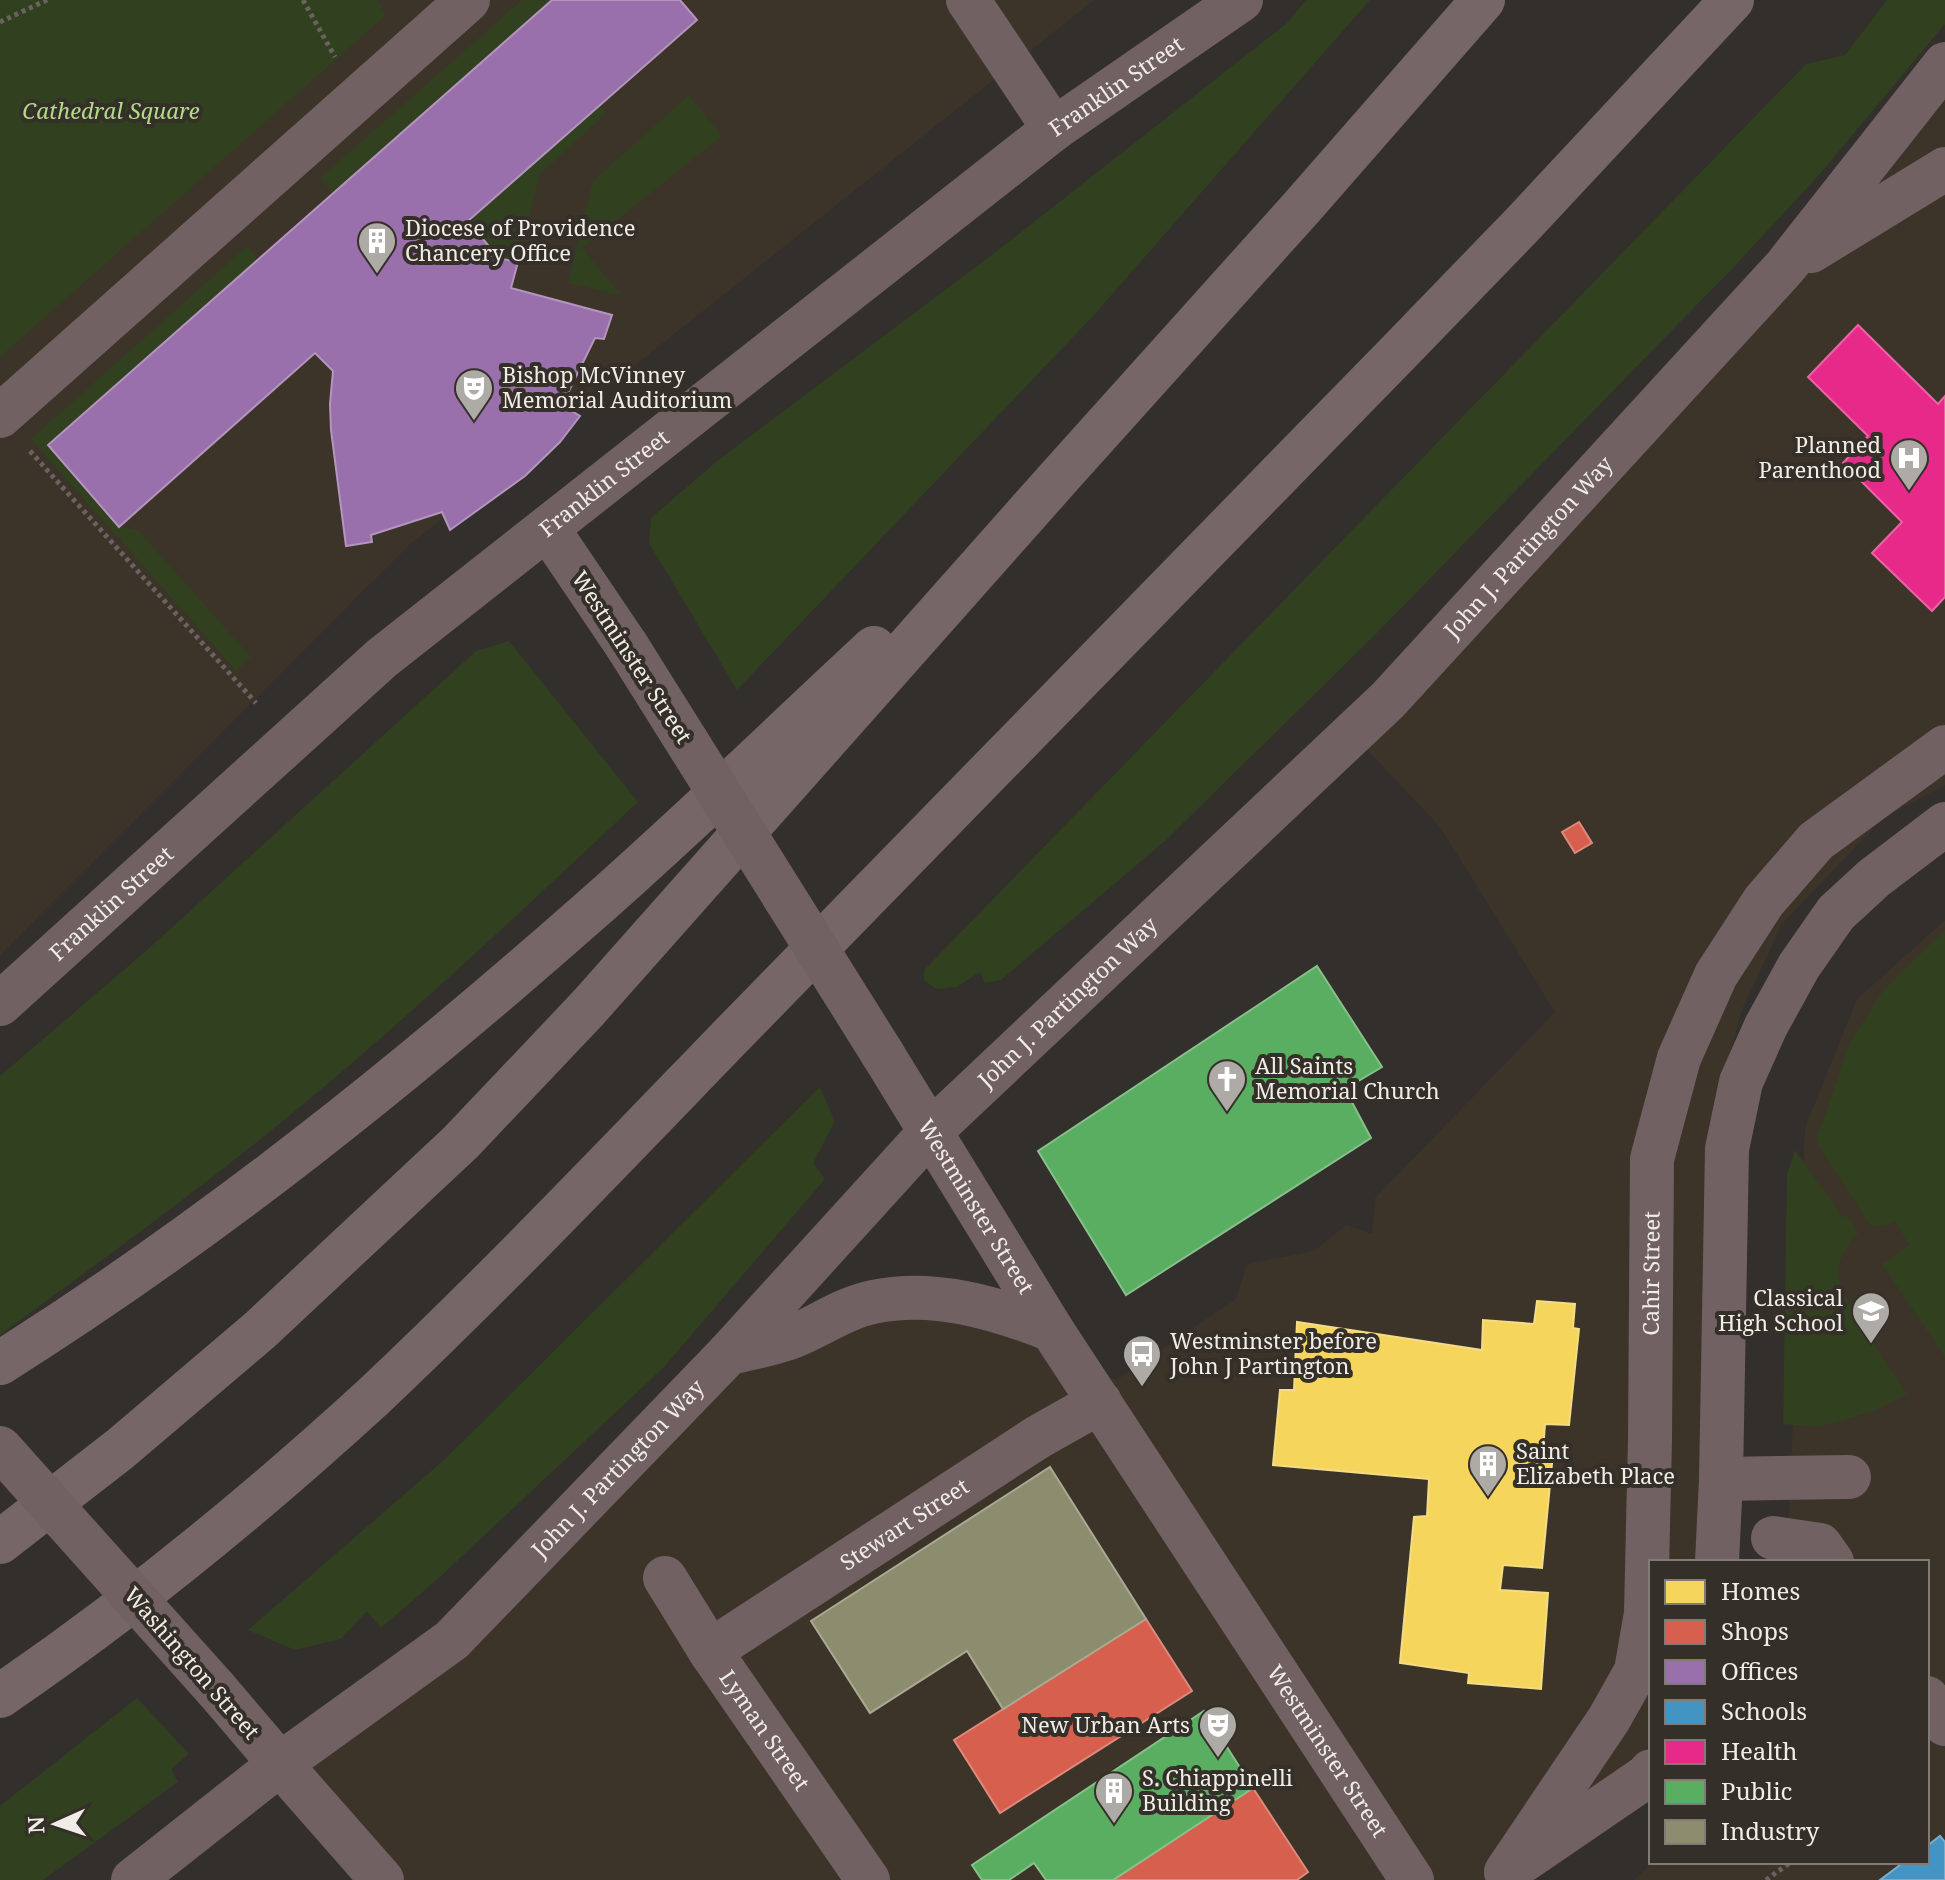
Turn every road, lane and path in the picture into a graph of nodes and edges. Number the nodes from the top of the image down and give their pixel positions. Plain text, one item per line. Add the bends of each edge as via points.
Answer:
1 (47, 0) edge
2 (303, 0) edge
3 (468, 0) edge
4 (968, 0) edge
5 (1241, 0) edge
6 (1483, 0) edge
7 (1732, 0) edge
8 (0, 22) edge
9 (1945, 64) edge
10 (342, 70) dead end
11 (1054, 129) junction
12 (1945, 169) edge
13 (1785, 267) junction
14 (13, 432) edge
15 (1061, 475) junction
16 (548, 529) junction
17 (256, 703) dead end
18 (1945, 747) edge
19 (1945, 824) edge
20 (0, 1004) edge
21 (931, 1131) junction
22 (1052, 1330) junction
23 (729, 1353) junction
24 (0, 1363) edge
25 (1100, 1402) junction
26 (0, 1448) edge
27 (1849, 1477) dead end
28 (1721, 1479) junction
29 (1773, 1538) dead end
30 (0, 1542) edge
31 (1717, 1560) edge
32 (1831, 1560) edge
33 (665, 1578) dead end
34 (710, 1651) junction
35 (0, 1696) edge
36 (1929, 1701) edge
37 (1945, 1724) edge
38 (280, 1764) junction
39 (1649, 1773) edge
40 (1788, 1864) edge
41 (1502, 1876) edge
42 (133, 1880) edge
43 (382, 1880) edge
44 (868, 1880) edge
45 (1412, 1880) edge
46 (1766, 1880) edge

1 - 8 path
2 - 10 path
3 - 14 main road
4 - 11 main road
5 - 11 main road, Franklin Street
6 - 15 highway
7 - 35 highway via 1432,317 376,1394 166,1576
9 - 13 main road, John J. Partington Way
11 - 16 main road, Franklin Street
12 - 13 main road
13 - 21 main road, John J. Partington Way via 1388,700
14 - 17 path
15 - 24 highway via 592,909 406,1069 241,1197
15 - 30 highway via 588,1008 461,1142 260,1330
16 - 20 main road, Franklin Street via 382,658
16 - 21 main road, Westminster Street, bridge
18 - 41 main road, Cahir Street via 1816,841 1764,901 1716,975 1679,1058 1652,1159 1646,1613 1636,1671
19 - 28 main road via 1836,913 1799,966 1741,1082 1727,1149
21 - 22 main road, Westminster Street
21 - 23 main road, John J. Partington Way
22 - 23 main road via 970,1303 910,1299 873,1302 795,1336
22 - 25 main road, Westminster Street
23 - 38 main road, John J. Partington Way via 452,1640
25 - 34 main road, Stewart Street
25 - 45 main road, Westminster Street
26 - 38 main road, Washington Street, bridge
27 - 28 main road
28 - 31 main road
29 - 32 main road via 1820,1545
33 - 34 main road, Lyman Street
34 - 44 main road, Lyman Street
36 - 37 main road
38 - 42 main road, John J. Partington Way
38 - 43 main road, Washington Street
39 - 41 main road, Cahir Street
40 - 46 path

